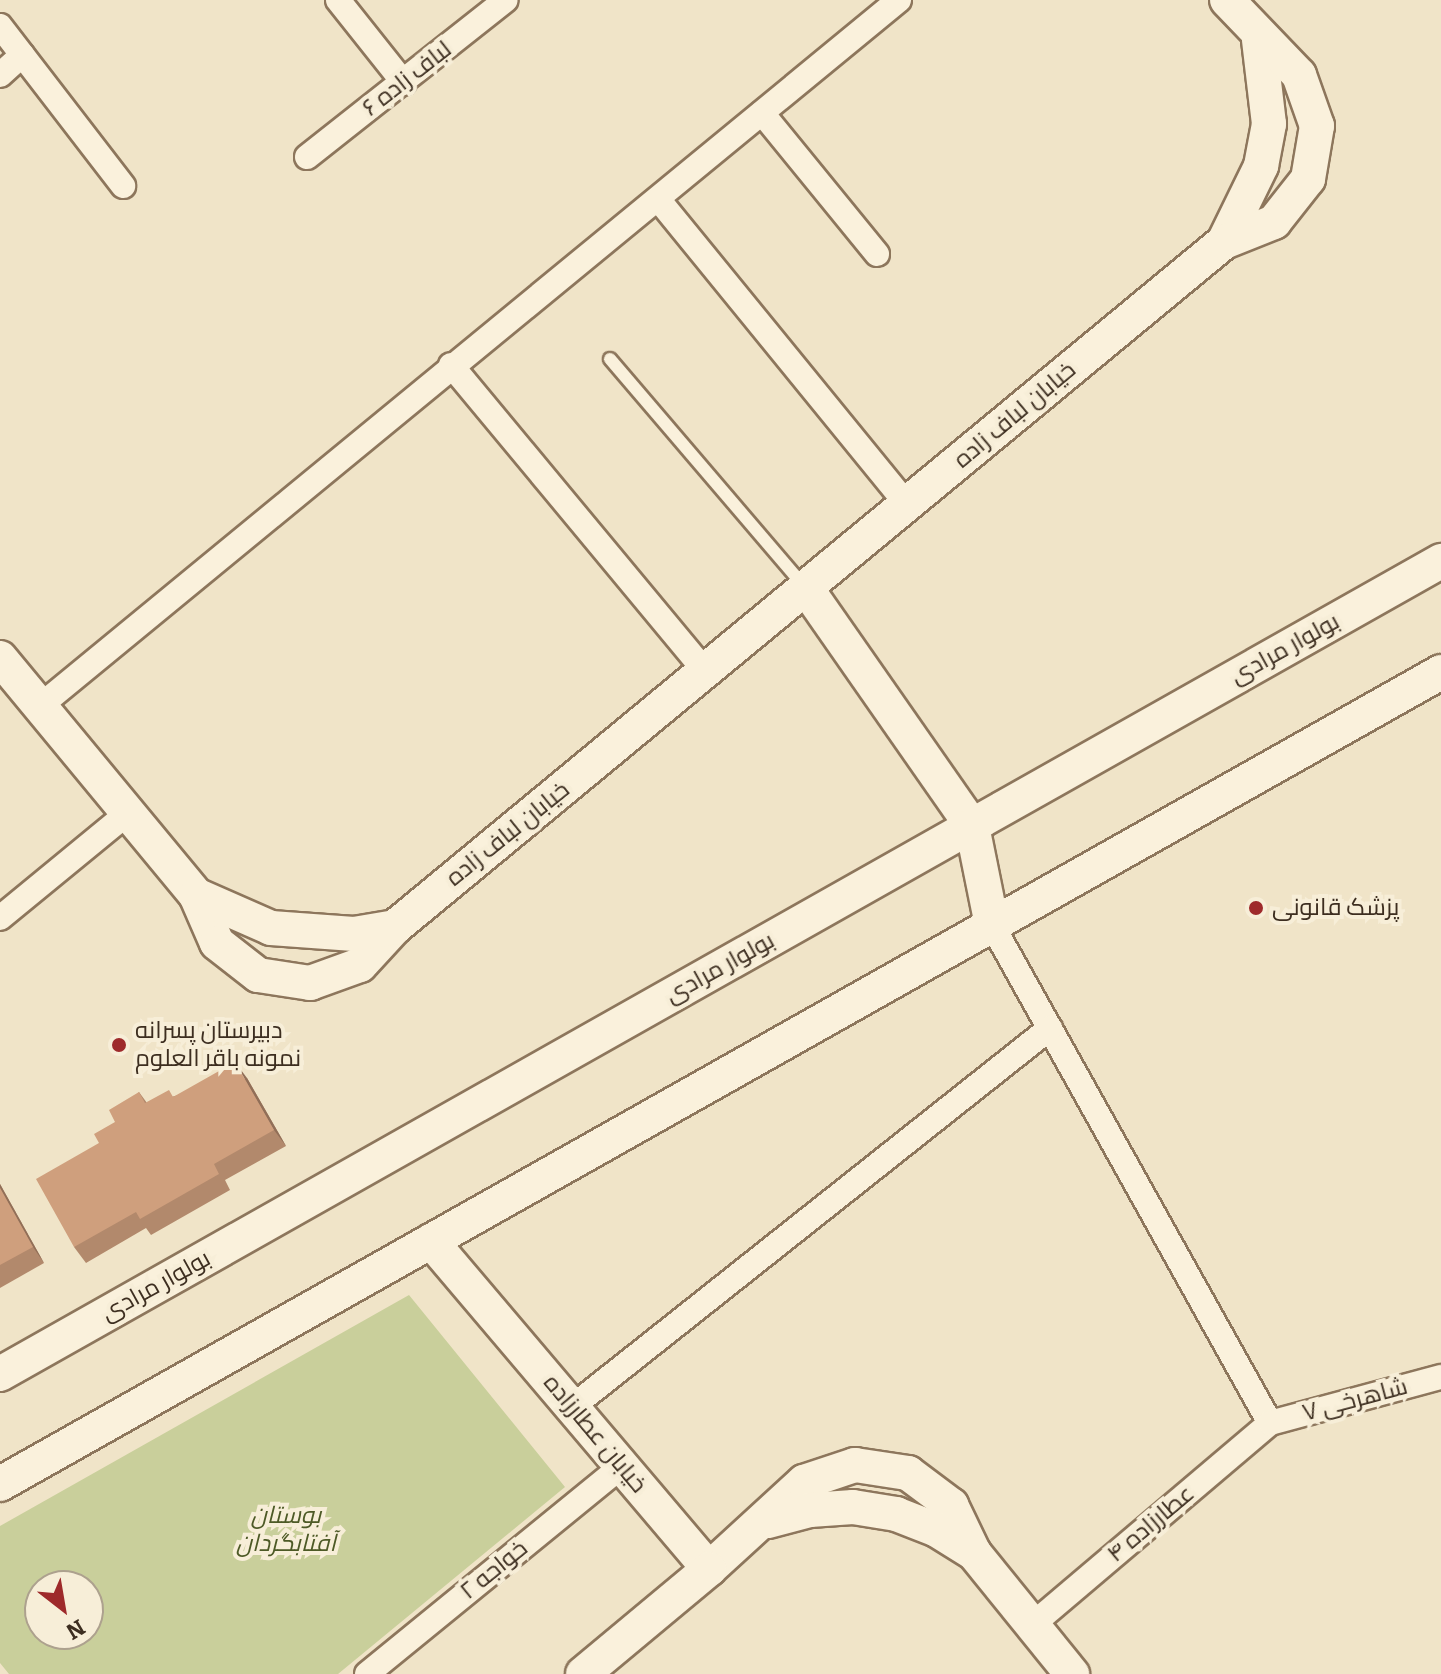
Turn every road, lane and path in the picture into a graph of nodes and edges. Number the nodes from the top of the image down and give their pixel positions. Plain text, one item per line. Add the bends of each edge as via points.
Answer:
1 (338, 0) edge
2 (506, 0) edge
3 (899, 0) edge
4 (1227, 0) edge
5 (0, 26) edge
6 (1259, 40) junction
7 (22, 55) junction
8 (0, 75) edge
9 (404, 83) junction
10 (762, 113) junction
11 (307, 157) dead end
12 (123, 186) dead end
13 (658, 199) junction
14 (1224, 242) junction
15 (877, 254) dead end
16 (610, 359) dead end
17 (451, 365) junction
18 (907, 504) junction
19 (1441, 561) edge
20 (806, 588) junction
21 (0, 658) edge
22 (705, 671) junction
23 (1437, 677) edge
24 (40, 706) junction
25 (128, 813) junction
26 (972, 826) junction
27 (196, 895) junction
28 (0, 918) edge
29 (992, 925) junction
30 (395, 927) junction
31 (1050, 1028) junction
32 (431, 1241) junction
33 (0, 1374) edge
34 (1441, 1377) edge
35 (572, 1407) junction
36 (1270, 1423) junction
37 (622, 1466) junction
38 (0, 1484) edge
39 (709, 1569) junction
40 (1032, 1625) junction
41 (367, 1674) edge
42 (583, 1674) edge
43 (1072, 1674) edge

1 - 9 street
2 - 9 street, لباف زاده ۶
3 - 10 street
4 - 6 street, خیابان لباف زاده
5 - 7 street
6 - 14 street, خیابان لباف زاده via 1268,81 1264,152 1246,206
6 - 14 street, خیابان لباف زاده via 1299,75 1317,126 1308,179 1274,222
7 - 8 street
7 - 12 street
9 - 11 street, لباف زاده ۶
10 - 13 street
10 - 15 street
13 - 17 street
13 - 18 street
14 - 18 street, خیابان لباف زاده
16 - 20 lane
17 - 22 street
17 - 24 street
18 - 20 street, خیابان لباف زاده
19 - 26 street, بولوار مرادی
20 - 22 street, خیابان لباف زاده
20 - 26 street
21 - 24 street, خیابان لباف زاده
22 - 30 street, خیابان لباف زاده
23 - 29 street
24 - 25 street, خیابان لباف زاده
25 - 27 street, خیابان لباف زاده
25 - 28 street
26 - 29 street
26 - 33 street, بولوار مرادی
27 - 30 street, خیابان لباف زاده via 271,928 340,934
27 - 30 street, خیابان لباف زاده via 217,943 258,975 310,983 360,965
29 - 31 street
29 - 32 street
31 - 35 street
31 - 36 street
32 - 35 street, خیابان عطارزاده
32 - 38 street
34 - 36 street, شاهرخی ۷
35 - 37 street, خیابان عطارزاده
36 - 40 street, عطارزاده ۴
37 - 39 street, خیابان عطارزاده
37 - 41 street, خواجه ۲
39 - 40 street via 768,1521 804,1482 855,1465 908,1473 951,1505 974,1553
39 - 42 street
40 - 43 street

